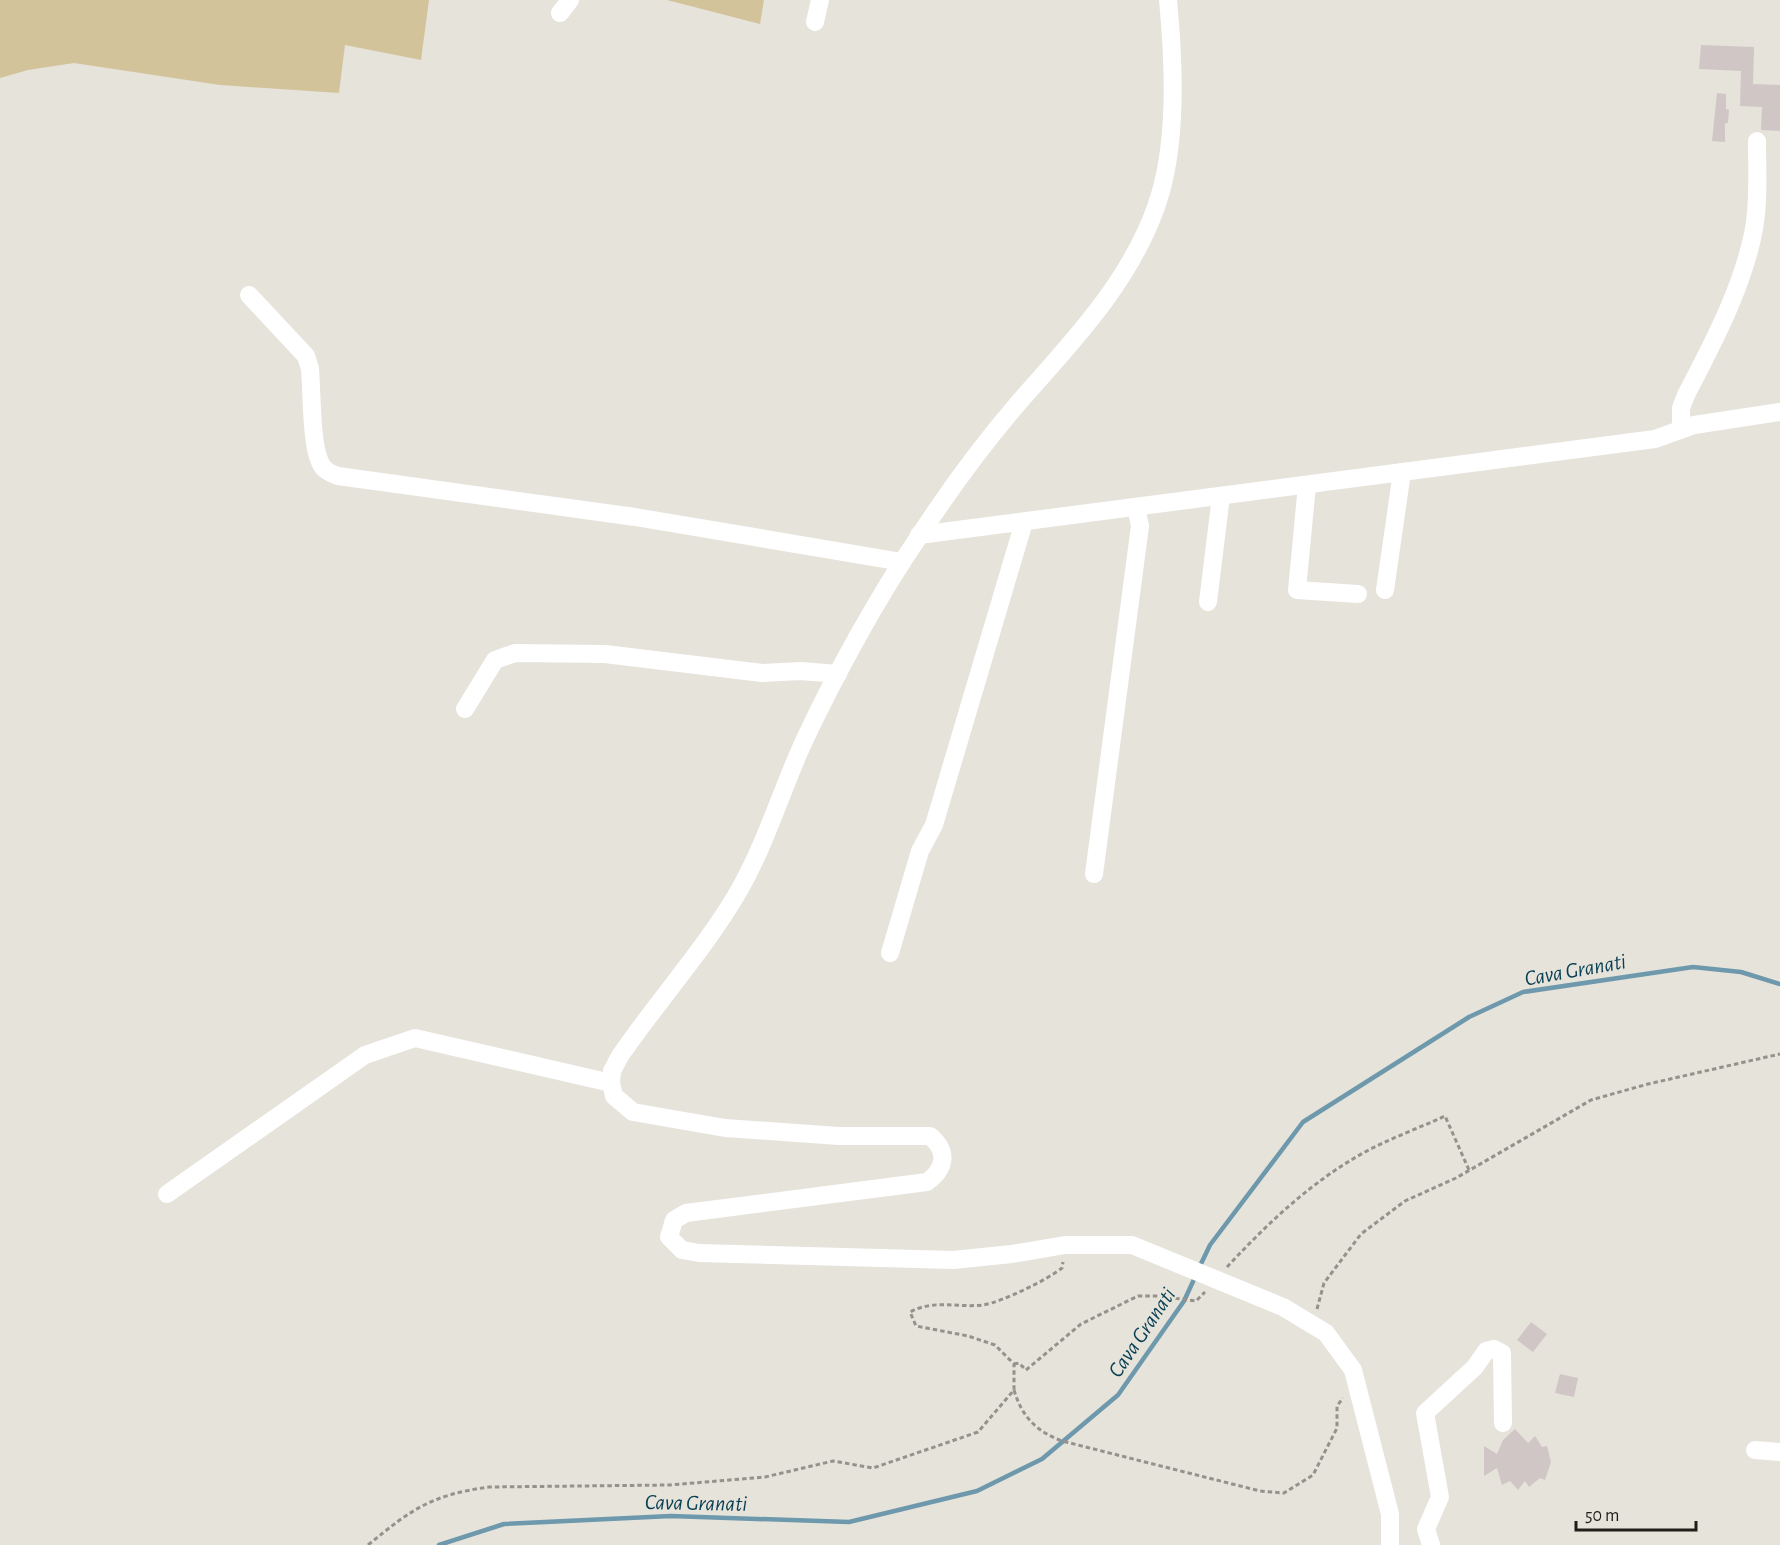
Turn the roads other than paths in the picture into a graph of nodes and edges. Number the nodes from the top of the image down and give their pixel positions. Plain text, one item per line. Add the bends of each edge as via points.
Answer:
1 (820, 0) edge
2 (1168, 0) edge
3 (815, 22) dead end
4 (1757, 141) dead end
5 (249, 296) dead end
6 (1780, 412) edge
7 (1681, 428) junction
8 (1402, 472) junction
9 (1307, 484) junction
10 (1221, 496) junction
11 (1136, 507) junction
12 (1024, 522) junction
13 (919, 535) junction
14 (902, 562) junction
15 (1385, 590) dead end
16 (1358, 594) dead end
17 (1208, 602) dead end
18 (838, 674) junction
19 (465, 709) dead end
20 (1094, 874) dead end
21 (890, 953) dead end
22 (611, 1083) junction
23 (167, 1194) dead end
24 (1503, 1423) dead end
25 (1755, 1450) dead end
26 (1780, 1452) edge
27 (1390, 1545) edge
28 (1431, 1545) edge

1 - 3 street
2 - 13 street via 1172,93 1167,156 1157,205 1136,254 1095,315 974,458
4 - 7 street via 1757,201 1749,249 1726,314 1686,395
5 - 14 street via 306,356 316,449 326,471 338,477 635,517
6 - 7 street
7 - 8 street via 1655,439
8 - 9 street
8 - 15 street
9 - 10 street
9 - 16 street via 1297,590
10 - 11 street
10 - 17 street
11 - 12 street
11 - 20 street via 1140,526
12 - 13 street
12 - 21 street via 934,825 920,851
13 - 14 street
14 - 18 street
18 - 19 street via 762,674 605,654 515,653 495,660
18 - 22 street via 804,741 741,887 717,927 620,1056
22 - 23 street via 415,1038 365,1056
22 - 27 street via 614,1096 633,1112 725,1128 839,1136 930,1136 943,1152 943,1165 927,1182 686,1213 674,1220 669,1237 682,1250 953,1260 1065,1245 1132,1245 1312,1322 1336,1344 1353,1370 1390,1514
24 - 28 street via 1502,1353 1494,1349 1486,1352 1425,1413 1440,1497 1426,1528
25 - 26 street

